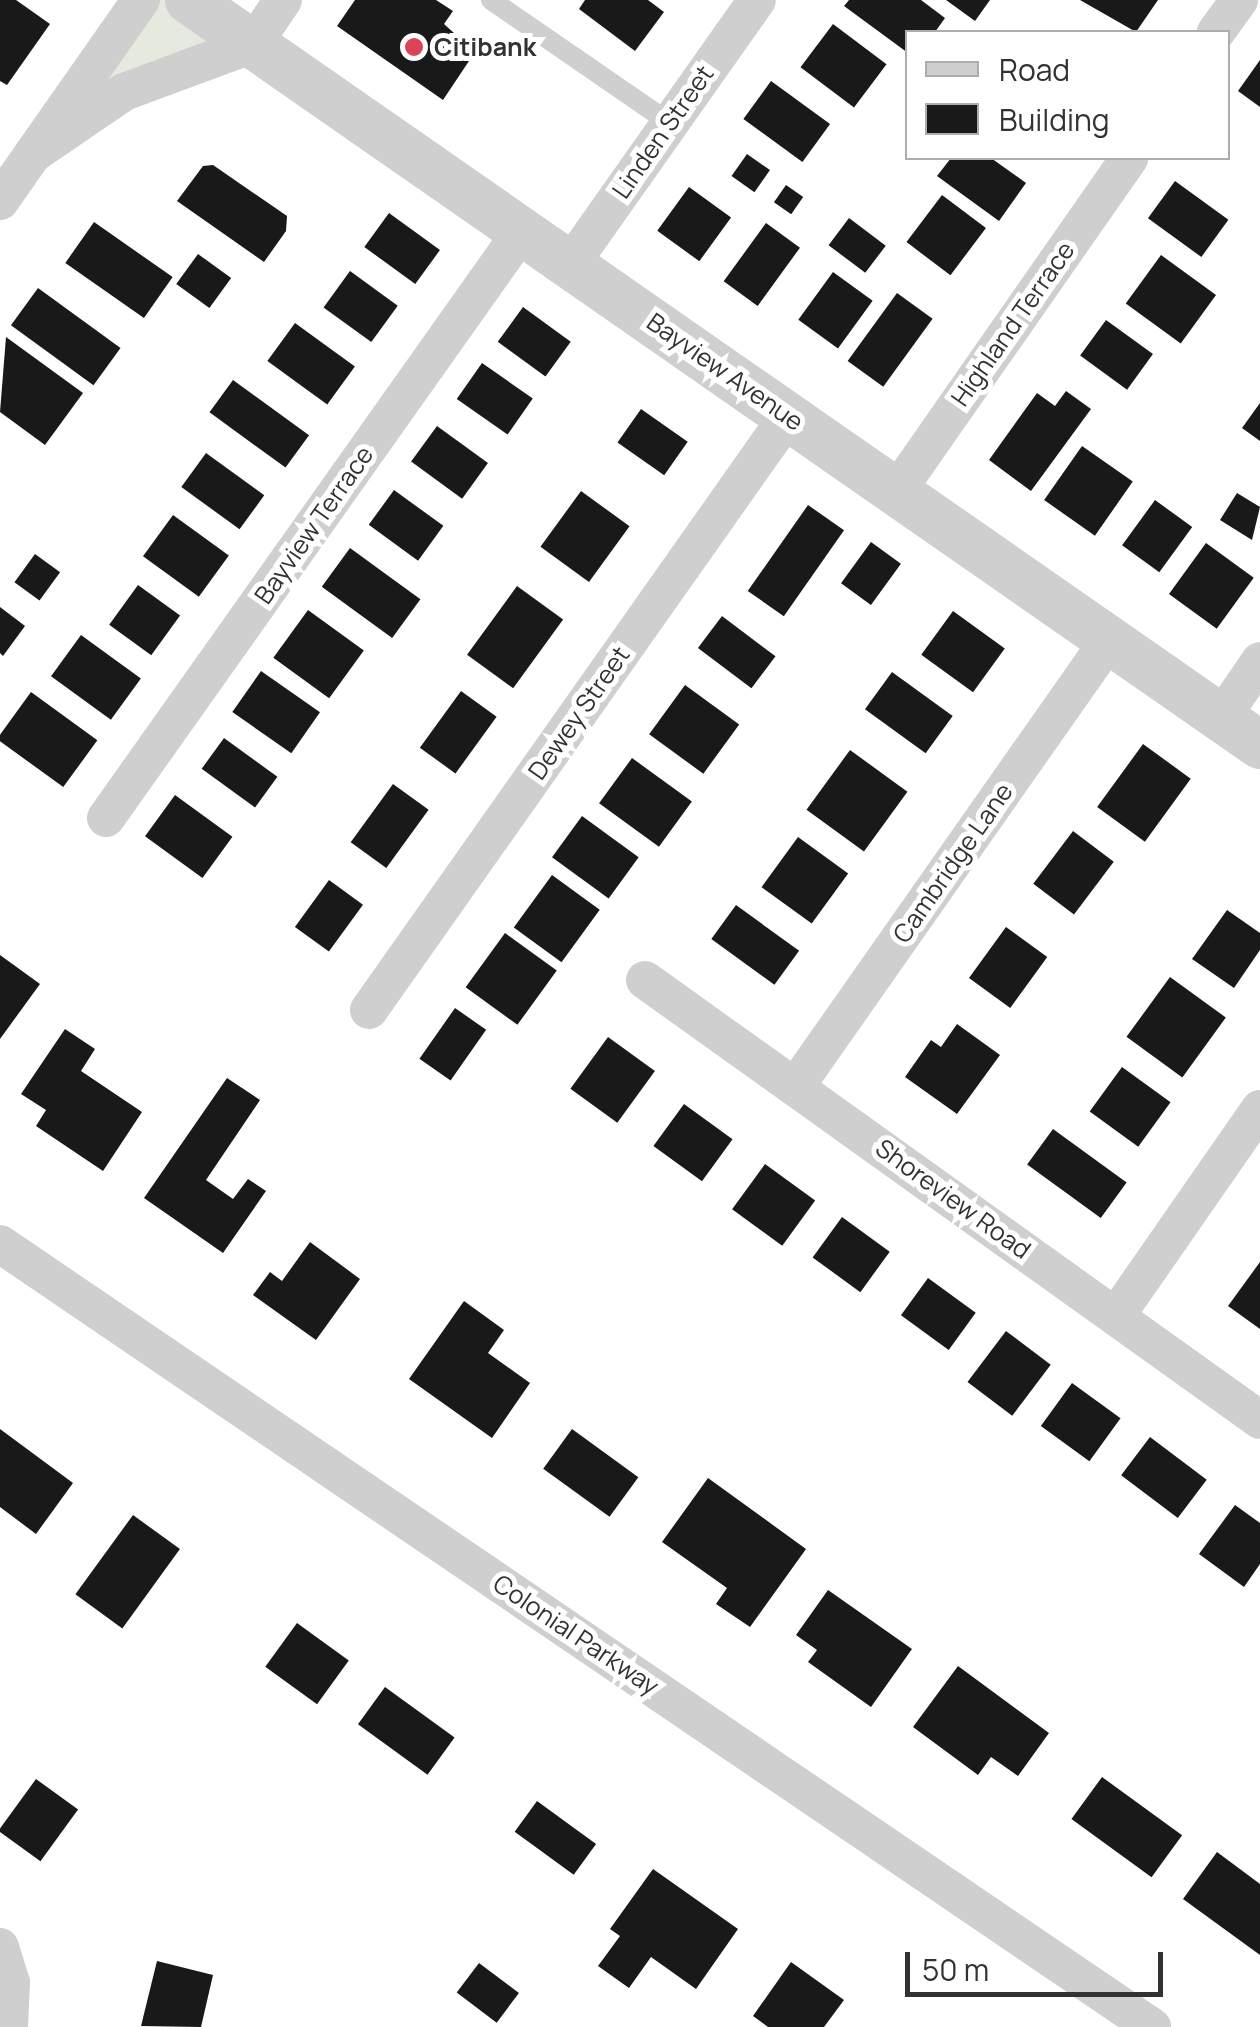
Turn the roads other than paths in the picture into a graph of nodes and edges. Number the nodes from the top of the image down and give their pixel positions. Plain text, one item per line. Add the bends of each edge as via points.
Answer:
1 (141, 0) edge
2 (188, 0) edge
3 (283, 0) edge
4 (491, 0) edge
5 (757, 0) edge
6 (1239, 0) edge
7 (1217, 30) edge
8 (253, 44) junction
9 (670, 123) junction
10 (32, 154) junction
11 (1128, 160) edge
12 (0, 201) edge
13 (522, 231) junction
14 (570, 265) junction
15 (788, 416) junction
16 (897, 490) junction
17 (1110, 640) junction
18 (1260, 661) edge
19 (1221, 718) junction
20 (1260, 746) edge
21 (106, 818) dead end
22 (645, 980) dead end
23 (368, 1010) dead end
24 (796, 1086) junction
25 (1260, 1109) edge
26 (0, 1244) edge
27 (1116, 1316) junction
28 (1260, 1420) edge
29 (0, 1947) edge
30 (9, 2027) edge
31 (1152, 2027) edge

1 - 10 street
2 - 8 street, Bayview Avenue
3 - 8 street
4 - 9 lane
5 - 9 street, Linden Street
6 - 7 street
8 - 10 street via 124,92
8 - 13 street, Bayview Avenue
9 - 14 street, Linden Street
10 - 12 street
11 - 16 street, Highland Terrace
13 - 14 street, Bayview Avenue
13 - 21 street, Bayview Terrace
14 - 15 street, Bayview Avenue
15 - 16 street, Bayview Avenue
15 - 23 street, Dewey Street
16 - 17 street, Bayview Avenue
17 - 19 street, Bayview Avenue
17 - 24 street, Cambridge Lane
18 - 19 street
19 - 20 street, Bayview Avenue
22 - 24 street, Shoreview Road
24 - 27 street, Shoreview Road
25 - 27 street
26 - 31 street, Colonial Parkway
27 - 28 street, Shoreview Road
29 - 30 street via 11,1982

